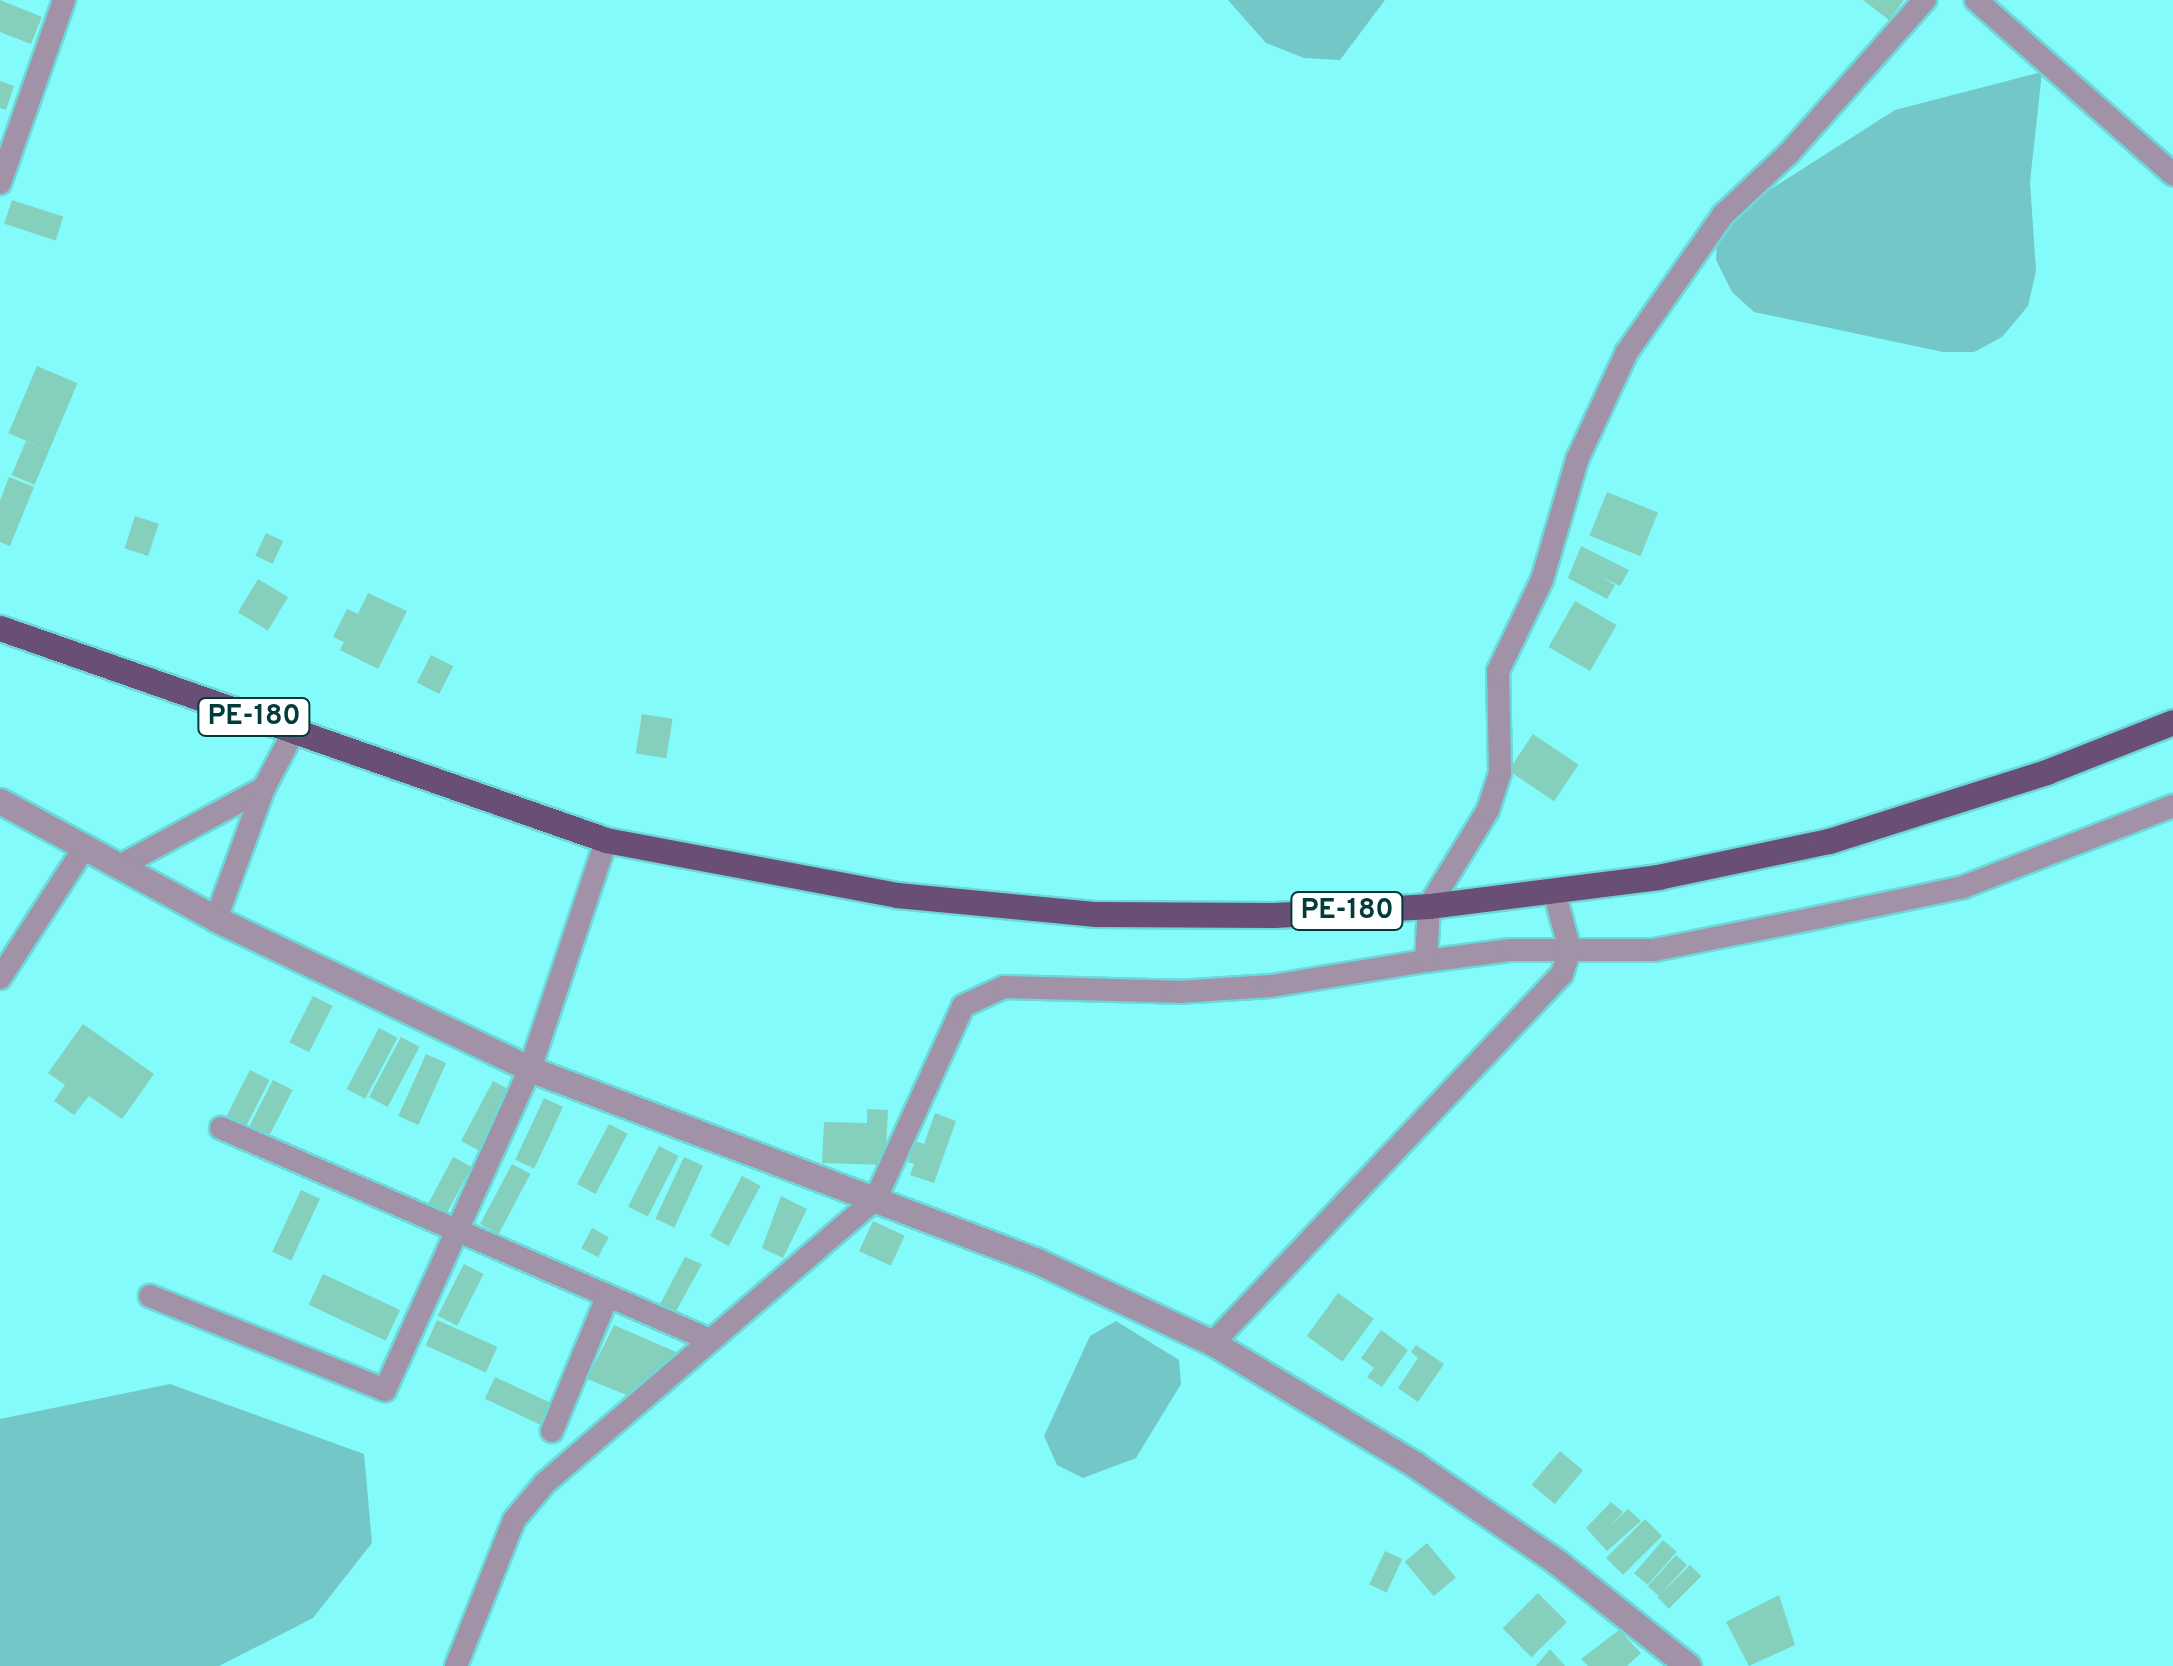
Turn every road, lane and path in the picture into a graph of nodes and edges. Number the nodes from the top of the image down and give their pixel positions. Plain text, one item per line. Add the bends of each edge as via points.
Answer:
1 (64, 0) edge
2 (1925, 0) edge
3 (1976, 0) edge
4 (2173, 174) edge
5 (0, 183) edge
6 (0, 628) edge
7 (2173, 722) edge
8 (294, 731) junction
9 (264, 788) junction
10 (0, 801) edge
11 (2173, 806) edge
12 (606, 840) junction
13 (84, 848) junction
14 (118, 867) junction
15 (1554, 892) junction
16 (1429, 906) junction
17 (216, 920) junction
18 (1570, 950) junction
19 (1426, 960) junction
20 (0, 978) edge
21 (530, 1068) junction
22 (221, 1128) dead end
23 (876, 1198) junction
24 (457, 1231) junction
25 (150, 1296) dead end
26 (606, 1300) junction
27 (710, 1340) junction
28 (1213, 1343) junction
29 (552, 1431) dead end
30 (456, 1666) edge
31 (1688, 1666) edge

1 - 5 street
2 - 16 street via 1789,153 1723,214 1627,352 1577,460 1542,580 1498,671 1503,750 1488,810
3 - 4 street
6 - 8 main road, PE-180
7 - 15 main road, PE-180 via 2046,772 1829,841 1658,878
8 - 9 street
8 - 12 main road, PE-180
9 - 14 street
9 - 17 street
10 - 13 street
11 - 18 street via 1963,887 1654,950
12 - 16 main road, PE-180 via 897,894 1096,914 1274,916
12 - 21 street
13 - 14 street
13 - 20 street
14 - 17 street
15 - 16 main road, PE-180
15 - 18 street
16 - 19 street
17 - 21 street
18 - 19 street
18 - 28 street via 1562,974
19 - 23 street via 1271,986 988,991 963,1006 947,1033
21 - 23 street
21 - 24 street
22 - 24 street
23 - 27 street
23 - 28 street via 1037,1261
24 - 25 street via 386,1390
24 - 26 street
26 - 27 street
26 - 29 street
27 - 30 street via 592,1438 514,1520
28 - 31 street via 1558,1562

